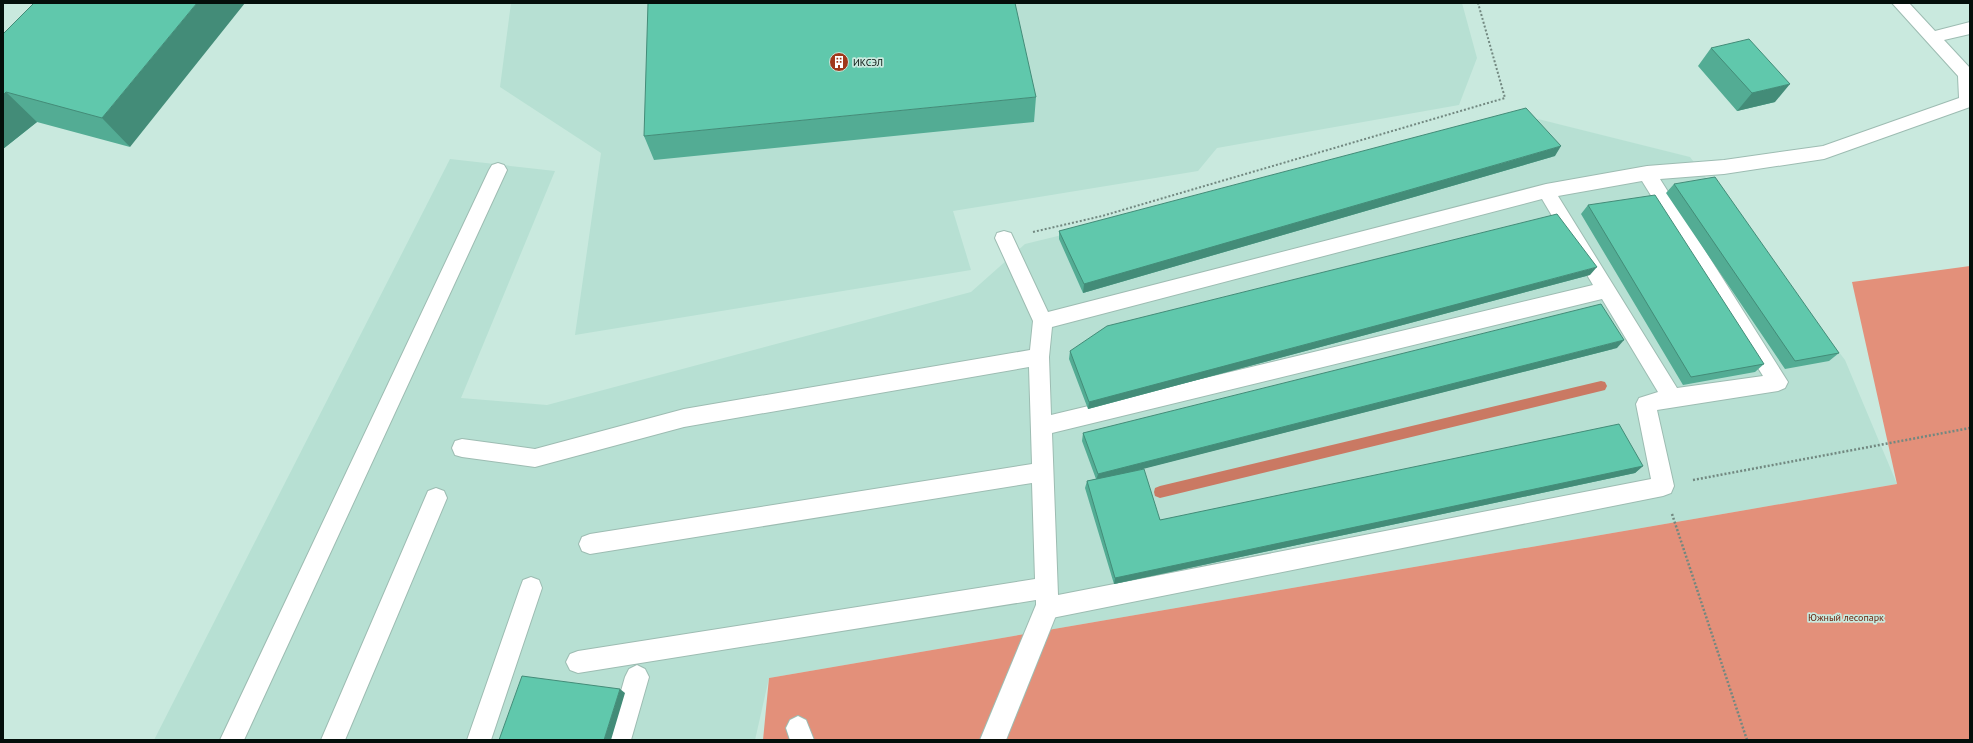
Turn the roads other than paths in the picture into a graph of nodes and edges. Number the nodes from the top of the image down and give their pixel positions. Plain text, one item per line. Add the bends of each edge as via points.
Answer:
1 (1900, 3) edge
2 (1970, 28) edge
3 (1932, 37) junction
4 (498, 170) dead end
5 (1647, 174) junction
6 (1546, 191) junction
7 (1004, 238) road end
8 (1606, 290) junction
9 (1043, 321) junction
10 (1039, 357) junction
11 (1672, 398) junction
12 (1041, 427) junction
13 (462, 448) dead end
14 (1043, 472) junction
15 (436, 498) dead end
16 (590, 544) dead end
17 (531, 588) dead end
18 (1046, 598) junction
19 (578, 662) dead end
20 (637, 677) dead end
21 (232, 740) edge
22 (333, 740) edge
23 (479, 740) edge
24 (619, 740) edge
25 (993, 740) edge

1 - 3 lane
2 - 3 lane
3 - 5 lane via 1966,74 1968,101 1824,152 1724,167
4 - 21 lane
5 - 6 lane
5 - 11 lane via 1778,382
6 - 8 lane
6 - 9 lane
7 - 9 lane
8 - 11 lane
8 - 12 lane
9 - 10 lane
10 - 12 lane
10 - 13 lane via 684,418 535,458
11 - 18 lane via 1646,404 1663,486
12 - 14 lane
14 - 16 lane
14 - 18 lane
15 - 22 lane
17 - 23 lane
18 - 19 lane
18 - 25 street
20 - 24 lane

